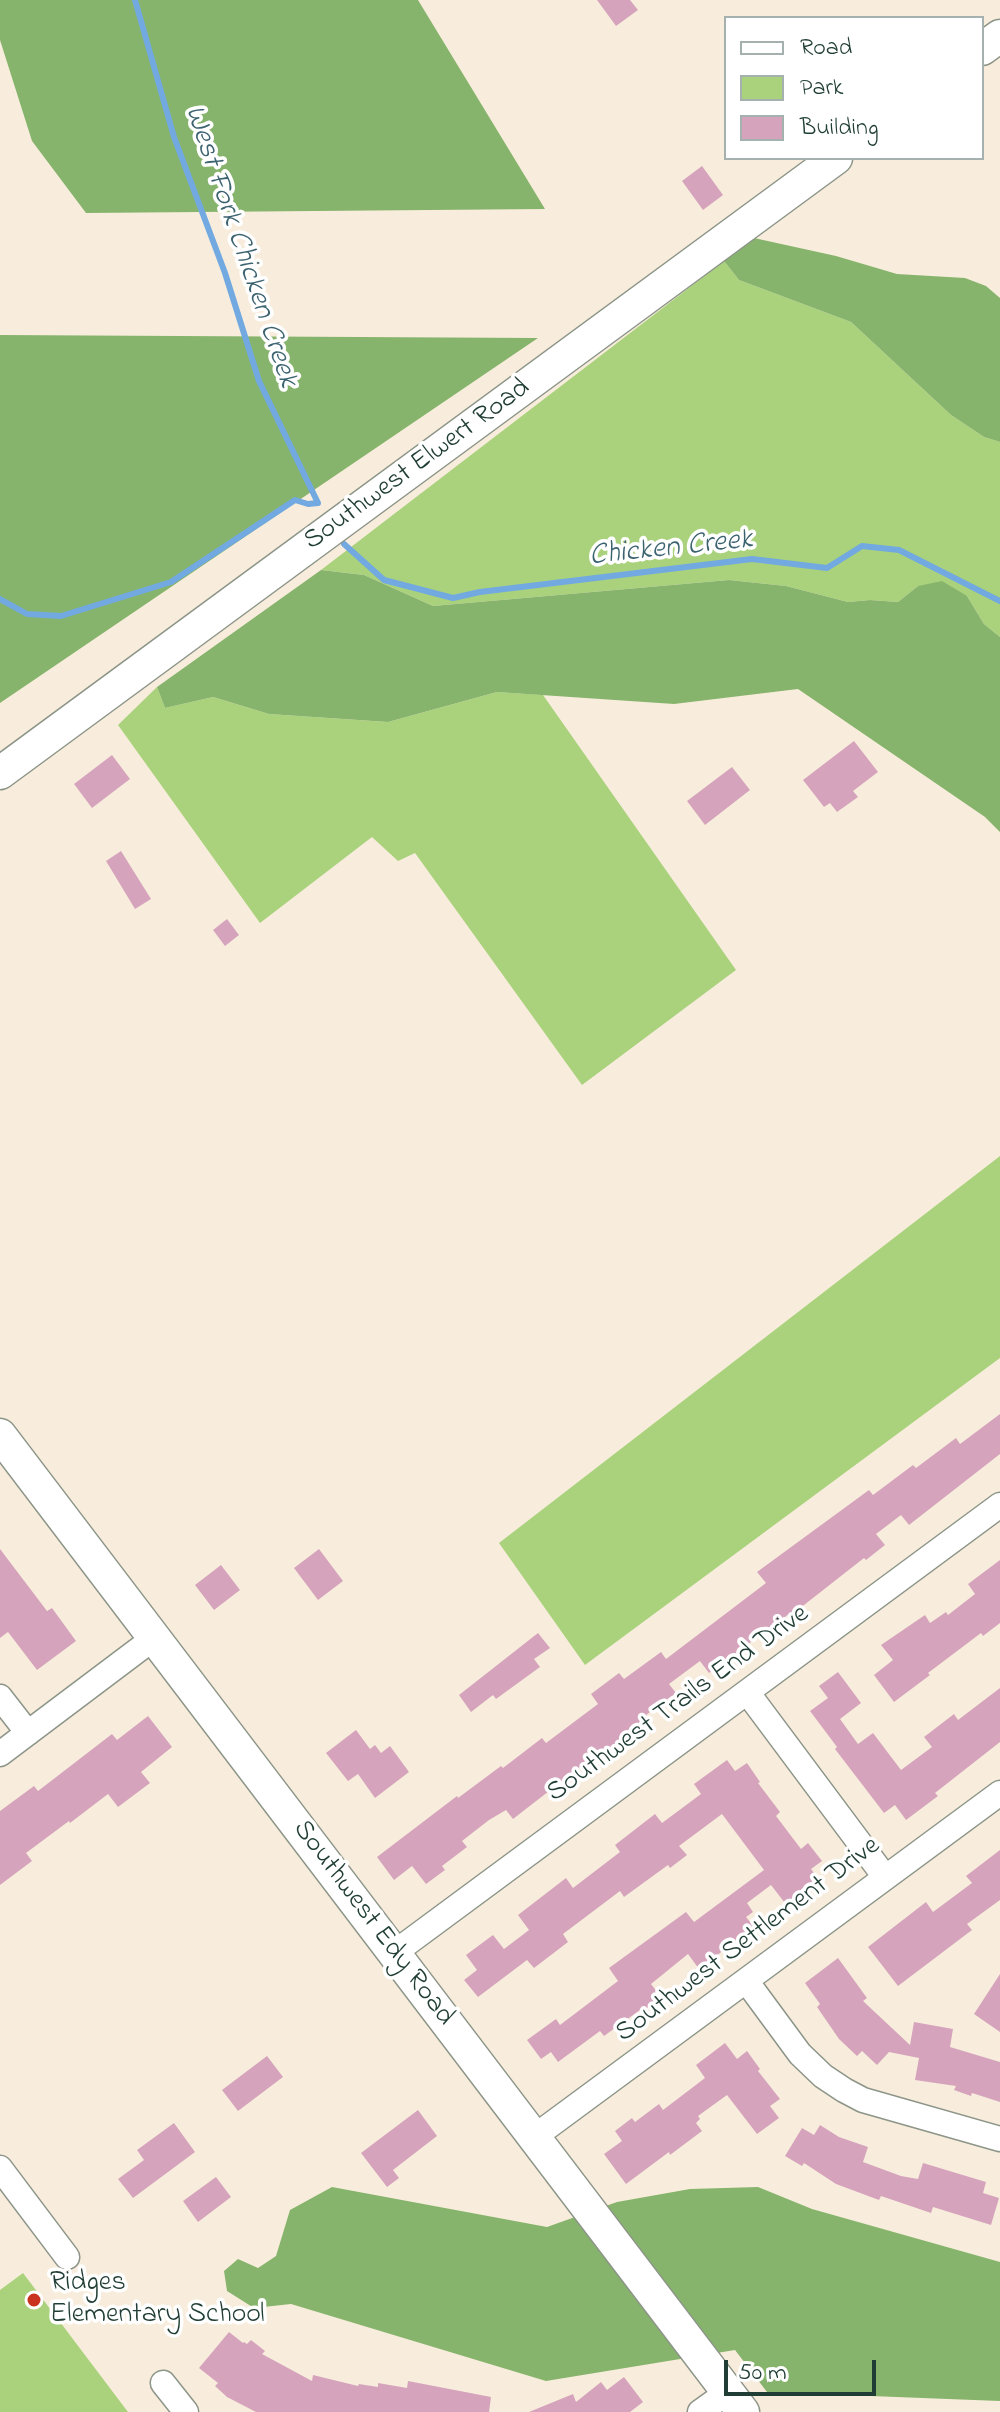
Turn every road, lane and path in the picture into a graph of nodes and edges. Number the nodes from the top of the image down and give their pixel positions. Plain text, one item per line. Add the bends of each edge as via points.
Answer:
1 (833, 160) edge
2 (0, 773) edge
3 (0, 1435) edge
4 (1000, 1505) edge
5 (154, 1638) junction
6 (747, 1692) junction
7 (0, 1697) edge
8 (28, 1733) junction
9 (0, 1754) edge
10 (1000, 1793) edge
11 (885, 1877) junction
12 (394, 1953) junction
13 (747, 1982) junction
14 (534, 2137) junction
15 (1000, 2139) edge
16 (0, 2168) edge
17 (67, 2257) dead end
18 (163, 2383) dead end
19 (735, 2402) edge
20 (186, 2412) edge
21 (700, 2412) edge

1 - 2 main road, Southwest Elwert Road
3 - 5 main road, Southwest Edy Road
4 - 6 street, Southwest Trails End Drive
5 - 8 street
5 - 12 main road, Southwest Edy Road
6 - 11 street
6 - 12 street, Southwest Trails End Drive
7 - 8 street
8 - 9 street
10 - 11 street, Southwest Settlement Drive
11 - 13 street, Southwest Settlement Drive
12 - 14 main road, Southwest Edy Road
13 - 14 street, Southwest Settlement Drive
13 - 15 street via 800,2054 844,2090
14 - 19 main road, Southwest Edy Road
16 - 17 street
18 - 20 street
19 - 21 street

